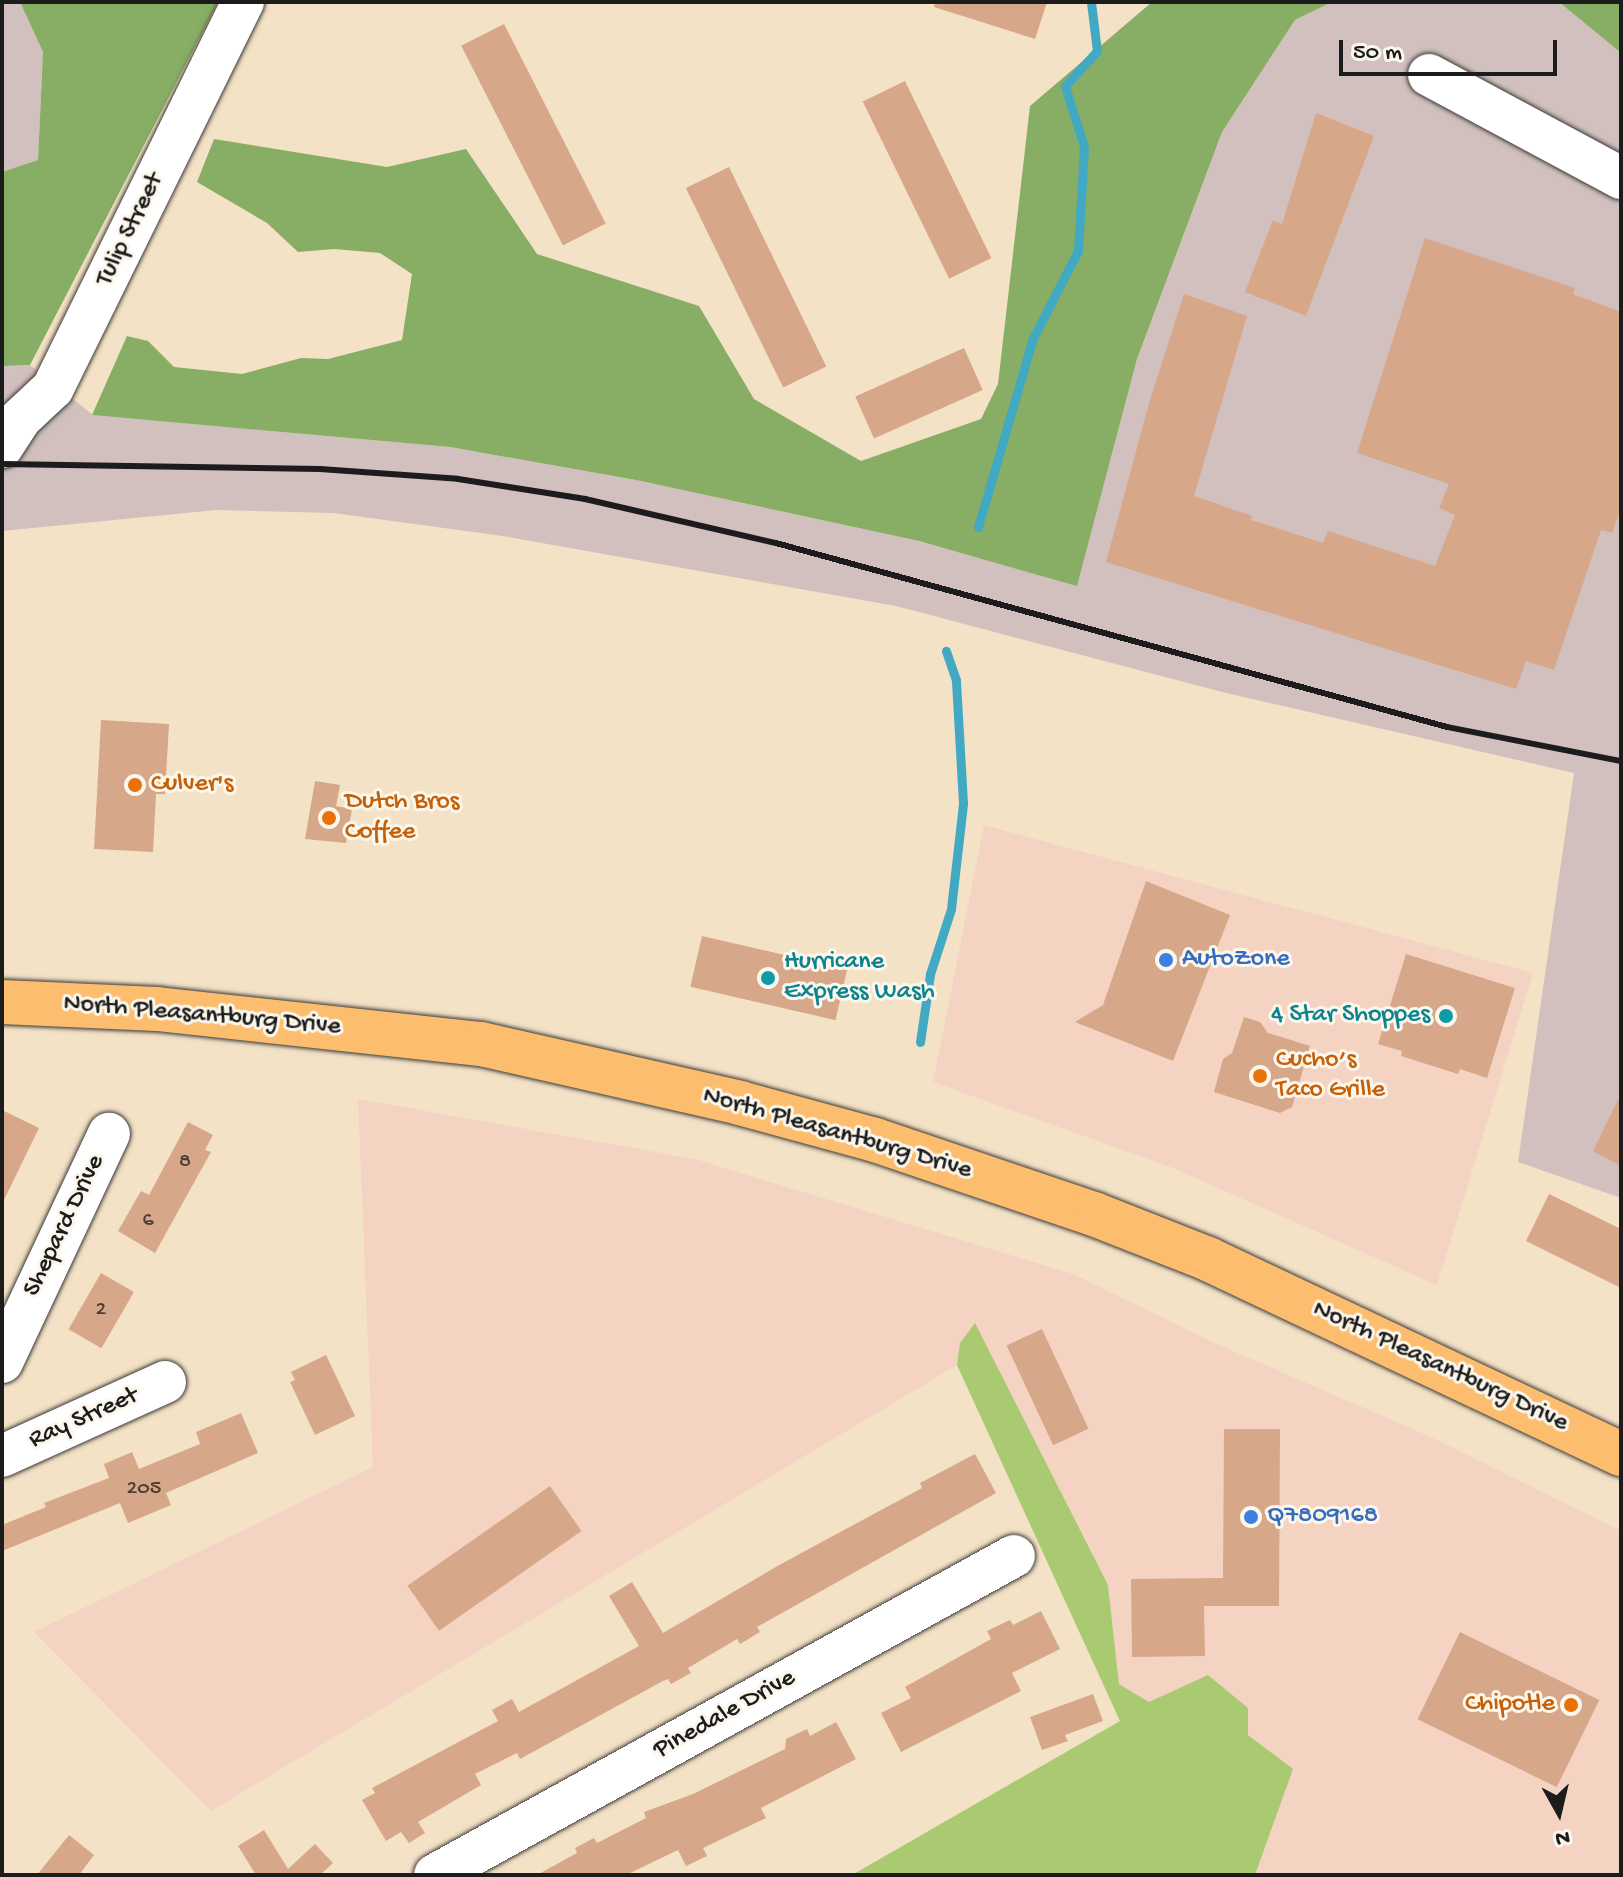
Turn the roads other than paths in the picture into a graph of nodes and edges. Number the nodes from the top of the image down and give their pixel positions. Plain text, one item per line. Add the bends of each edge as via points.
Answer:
1 (243, 2) edge
2 (1429, 75) dead end
3 (1621, 178) edge
4 (2, 447) edge
5 (2, 1002) edge
6 (109, 1134) dead end
7 (2, 1362) edge
8 (165, 1382) dead end
9 (1621, 1454) edge
10 (2, 1456) edge
11 (1014, 1556) dead end
12 (435, 1875) edge

1 - 4 street, Tulip Street via 53,388 20,419
2 - 3 street
5 - 9 main road, North Pleasantburg Drive via 157,1009 481,1044 845,1131 1094,1214 1208,1259
6 - 7 street, Shepard Drive
8 - 10 street, Ray Street
11 - 12 street, Pinedale Drive

